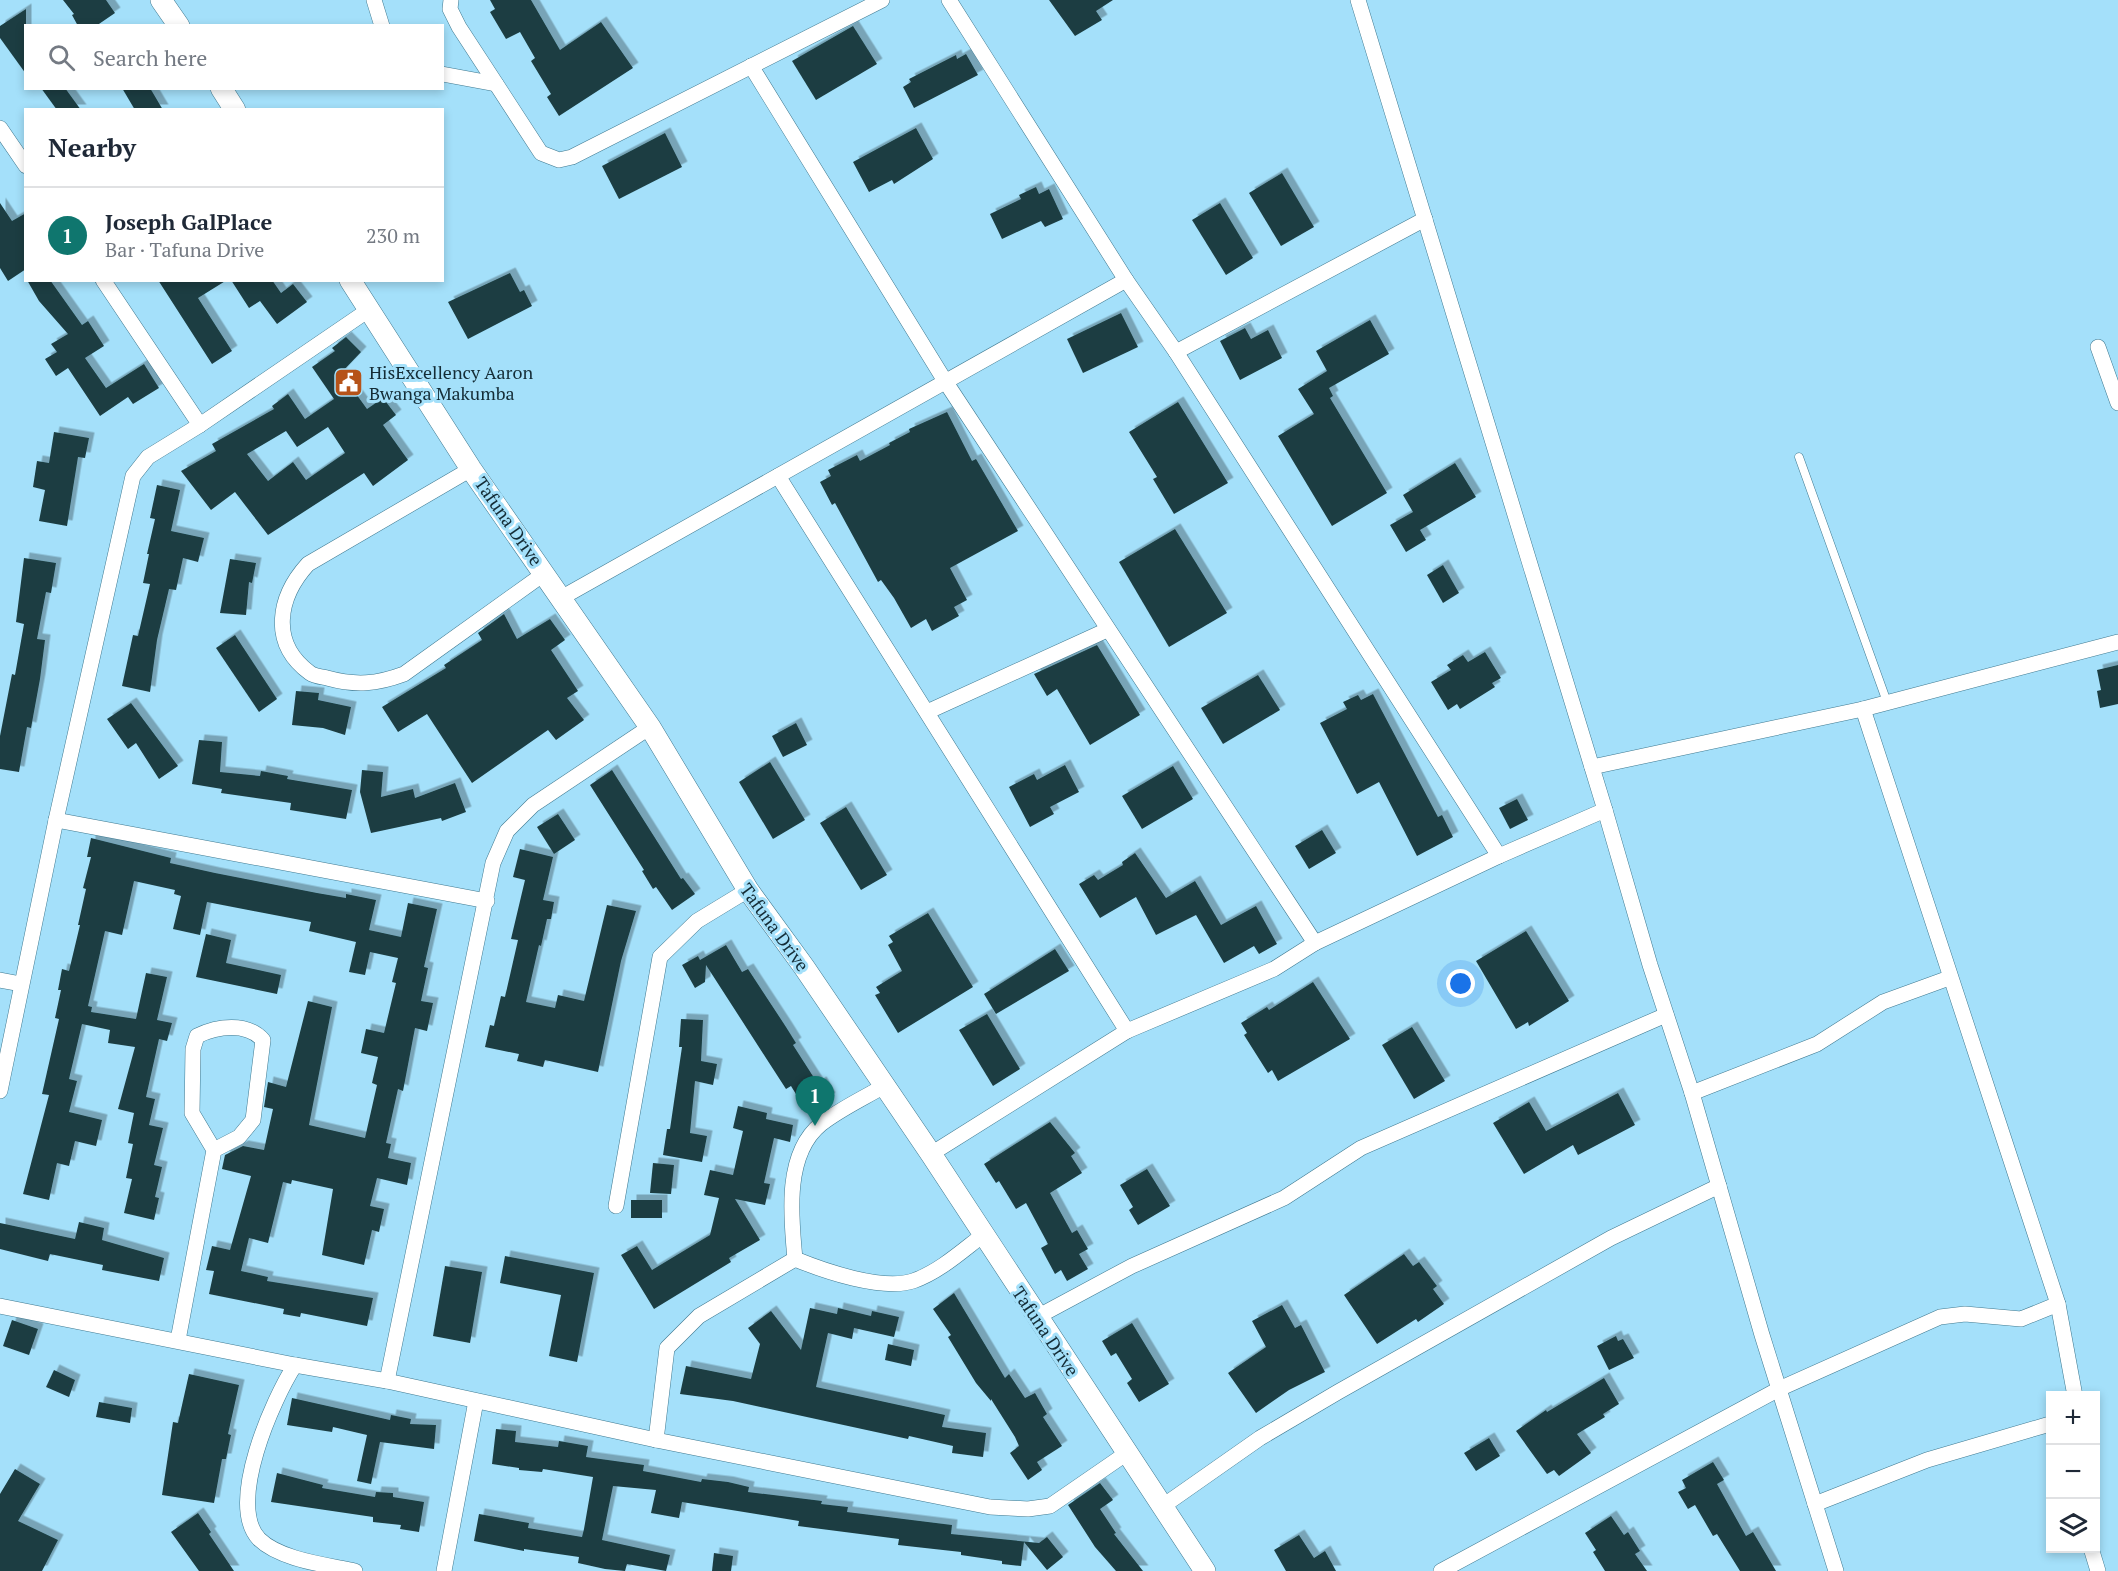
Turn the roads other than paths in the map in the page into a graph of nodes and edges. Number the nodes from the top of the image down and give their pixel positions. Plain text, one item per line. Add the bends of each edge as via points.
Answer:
1 (161, 0) edge
2 (374, 0) edge
3 (451, 0) edge
4 (882, 0) edge
5 (1358, 0) edge
6 (955, 2) edge
7 (177, 24) edge
8 (381, 24) edge
9 (751, 66) junction
10 (444, 74) edge
11 (496, 84) junction
12 (222, 90) edge
13 (234, 108) edge
14 (0, 128) edge
15 (24, 163) edge
16 (1425, 219) junction
17 (1126, 280) junction
18 (104, 282) edge
19 (352, 282) edge
20 (370, 309) junction
21 (2098, 347) dead end
22 (1176, 352) junction
23 (945, 381) junction
24 (2118, 403) edge
25 (200, 425) junction
26 (1799, 457) dead end
27 (471, 469) junction
28 (778, 476) junction
29 (545, 573) junction
30 (561, 598) junction
31 (1107, 630) junction
32 (2118, 642) edge
33 (1887, 702) junction
34 (1863, 709) junction
35 (927, 712) junction
36 (650, 727) junction
37 (1592, 766) junction
38 (1605, 810) junction
39 (56, 820) junction
40 (1499, 856) junction
41 (748, 890) junction
42 (487, 901) junction
43 (1315, 943) junction
44 (1949, 978) junction
45 (0, 980) edge
46 (21, 984) junction
47 (1666, 1015) junction
48 (1127, 1031) junction
49 (884, 1086) junction
50 (0, 1091) edge
51 (1692, 1093) junction
52 (214, 1150) junction
53 (931, 1154) junction
54 (1719, 1186) junction
55 (616, 1206) dead end
56 (983, 1235) junction
57 (795, 1259) junction
58 (2058, 1304) junction
59 (0, 1306) edge
60 (1037, 1317) junction
61 (178, 1340) junction
62 (295, 1365) junction
63 (387, 1381) junction
64 (1779, 1389) junction
65 (2074, 1391) edge
66 (476, 1401) junction
67 (2046, 1425) edge
68 (656, 1440) junction
69 (1127, 1453) junction
70 (1815, 1504) junction
71 (1163, 1506) junction
72 (2093, 1553) edge
73 (355, 1571) edge
74 (444, 1571) edge
75 (1205, 1571) edge
76 (1441, 1571) edge
77 (1836, 1571) edge
78 (2098, 1571) edge

1 - 7 main road
2 - 8 street
3 - 11 street via 450,9 459,27
4 - 9 street
5 - 16 street
6 - 17 street
9 - 11 street via 572,157 559,160 542,153
9 - 23 street
10 - 11 street
12 - 13 main road
14 - 15 street
16 - 22 street
16 - 37 street
17 - 22 street
17 - 23 street
18 - 25 street
19 - 20 main road, Tafuna Drive
20 - 25 street
20 - 27 main road, Tafuna Drive
21 - 24 street
22 - 40 street
23 - 28 street
23 - 31 street
25 - 39 street via 148,457 133,476
26 - 33 lane
27 - 29 main road, Tafuna Drive
27 - 29 street via 308,564 292,581 284,599 282,626 290,651 311,674 359,685 381,682 404,674
28 - 30 street
28 - 35 street
29 - 30 main road, Tafuna Drive
30 - 36 main road, Tafuna Drive
31 - 35 street
31 - 43 street
32 - 33 street
33 - 34 street
34 - 37 street
34 - 44 street
35 - 48 street
36 - 41 main road, Tafuna Drive
36 - 42 street via 533,805 507,831 493,863
37 - 38 street
38 - 40 street
38 - 47 street
39 - 42 street
39 - 46 street
40 - 43 street
41 - 49 main road, Tafuna Drive
41 - 55 street via 697,921 660,957
42 - 63 street
43 - 48 street via 1274,969
44 - 51 street via 1883,1002 1817,1044
44 - 58 street
45 - 46 street
46 - 50 street
47 - 51 street
47 - 60 street via 1361,1148 1284,1198 1132,1266
48 - 53 street
49 - 53 main road, Tafuna Drive
49 - 57 street via 820,1125 808,1142 796,1169 790,1206
51 - 54 street
52 - 52 street via 192,1113 192,1065 197,1036 226,1027 257,1034 263,1040 254,1120 239,1137
52 - 61 street
53 - 56 main road, Tafuna Drive
54 - 64 street
54 - 71 street via 1611,1238 1348,1386 1260,1438
56 - 57 street via 942,1266 912,1281 890,1284 816,1268
56 - 60 main road, Tafuna Drive
57 - 68 street via 699,1316 668,1348
58 - 64 street via 2021,1319 1965,1314 1940,1317
58 - 65 street
59 - 61 street
60 - 69 main road, Tafuna Drive
61 - 62 street
62 - 63 street
62 - 73 street via 272,1406 253,1469 248,1508 252,1528 259,1539 297,1559
63 - 66 street
64 - 70 street
64 - 76 street
66 - 68 street
66 - 74 street
67 - 70 street via 1927,1460
68 - 69 street via 990,1507 1028,1509 1050,1506
69 - 71 main road, Tafuna Drive
70 - 77 street
71 - 75 main road, Tafuna Drive
72 - 78 street

